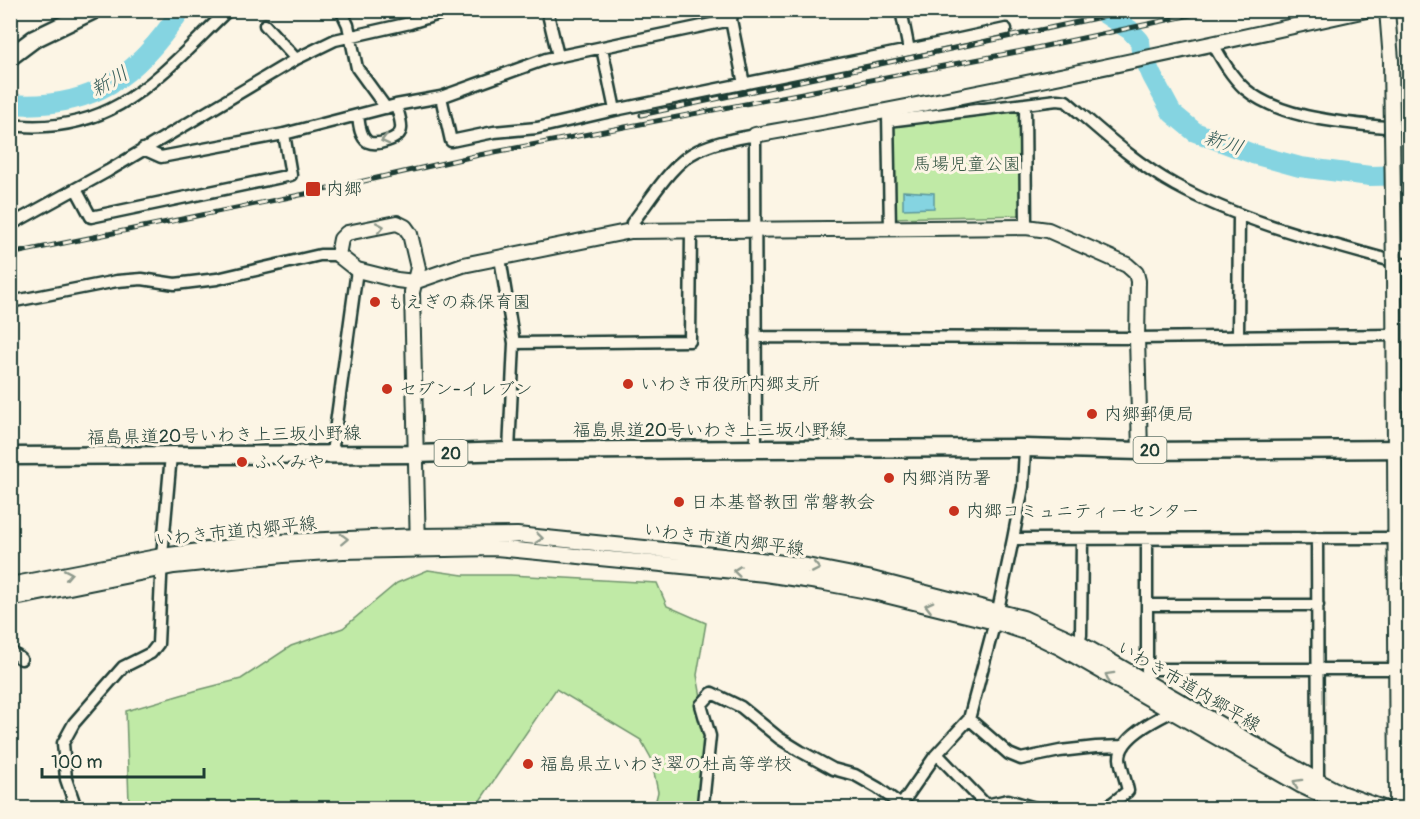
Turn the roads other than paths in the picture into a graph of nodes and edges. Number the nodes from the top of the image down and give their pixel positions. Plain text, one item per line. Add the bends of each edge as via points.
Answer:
1 (94, 10) edge
2 (228, 10) edge
3 (341, 10) edge
4 (452, 10) edge
5 (547, 10) edge
6 (869, 10) edge
7 (888, 10) edge
8 (901, 10) edge
9 (1366, 10) edge
10 (1387, 10) edge
11 (732, 15) edge
12 (265, 25) dead end
13 (1006, 29) dead end
14 (350, 37) junction
15 (1207, 45) junction
16 (602, 48) junction
17 (909, 50) junction
18 (558, 56) junction
19 (10, 57) edge
20 (296, 59) junction
21 (744, 84) junction
22 (441, 98) junction
23 (1025, 104) junction
24 (391, 107) junction
25 (615, 110) junction
26 (358, 116) junction
27 (888, 116) junction
28 (10, 125) edge
29 (1410, 130) edge
30 (284, 134) junction
31 (755, 135) junction
32 (143, 149) junction
33 (76, 189) junction
34 (1239, 215) junction
35 (10, 225) edge
36 (1026, 227) junction
37 (890, 229) junction
38 (691, 230) junction
39 (756, 230) junction
40 (631, 231) junction
41 (338, 255) junction
42 (500, 258) junction
43 (1410, 266) edge
44 (357, 270) junction
45 (414, 282) junction
46 (10, 302) edge
47 (1238, 335) junction
48 (1395, 335) junction
49 (755, 337) junction
50 (1137, 338) junction
51 (514, 343) junction
52 (1025, 448) junction
53 (756, 449) junction
54 (1403, 449) edge
55 (1140, 450) junction
56 (509, 451) junction
57 (332, 453) junction
58 (416, 454) junction
59 (171, 455) junction
60 (10, 456) edge
61 (1317, 538) junction
62 (1402, 538) edge
63 (1013, 539) junction
64 (1147, 539) junction
65 (1082, 540) junction
66 (418, 543) junction
67 (162, 562) junction
68 (10, 585) edge
69 (10, 599) edge
70 (1147, 605) junction
71 (1318, 605) junction
72 (997, 616) junction
73 (1079, 644) junction
74 (10, 651) edge
75 (21, 659) dead end
76 (1147, 669) junction
77 (1403, 669) edge
78 (1318, 670) junction
79 (1146, 689) junction
80 (1171, 712) junction
81 (969, 718) junction
82 (1124, 746) junction
83 (937, 754) junction
84 (1318, 781) junction
85 (990, 806) edge
86 (900, 807) edge
87 (75, 808) edge
88 (701, 808) edge
89 (1035, 808) edge
90 (1106, 808) edge
91 (1349, 808) edge
92 (1383, 808) edge
93 (1396, 808) edge

1 - 19 main road via 34,39
2 - 28 street via 147,88 106,112 64,126
3 - 14 street
4 - 14 street
5 - 18 street
6 - 7 street
8 - 17 street
9 - 15 street
10 - 48 street, bridge
11 - 16 street
11 - 21 street
12 - 20 street
13 - 17 street
14 - 20 street
14 - 24 street via 357,68
15 - 27 street
15 - 29 street via 1245,89 1260,99 1312,117
16 - 18 street
16 - 25 street
17 - 21 street
18 - 22 street
20 - 32 street
21 - 25 street
22 - 24 street
22 - 25 street via 451,141 537,128
23 - 27 street
23 - 34 street via 1066,101 1145,166
23 - 36 street
24 - 26 street
24 -> 26 street via 401,127 394,138 368,141 360,131
26 - 30 street
27 - 31 street
27 - 37 street
30 - 32 street via 162,157
30 - 33 street via 291,175 91,216
31 - 39 street
31 - 40 street via 711,145 679,163 632,223
32 - 33 street
33 - 35 street
34 - 43 street
34 - 47 street
36 - 37 street
36 - 50 street via 1047,230 1127,265 1136,273
37 - 39 street
38 - 39 street
38 - 40 street
38 - 51 street via 690,341
39 - 49 street
40 - 42 street
41 - 44 street
41 -> 45 street via 341,239 347,233 397,223 410,234 418,268
41 - 46 street via 320,255 217,279 175,284 117,280
42 - 45 street via 463,265
42 - 51 street
44 - 45 street
44 - 57 street
45 - 58 street
47 - 48 street
47 - 50 street
48 - 54 street
49 - 50 street
49 - 53 street
50 - 55 street
51 - 56 street
52 - 53 main road, 福島県道20号いわき上三坂小野線 / 20
52 - 55 main road, 福島県道20号いわき上三坂小野線 / 20
52 - 63 street via 1023,488
53 - 56 main road, 福島県道20号いわき上三坂小野線 / 20
54 - 55 main road, 福島県道20号いわき上三坂小野線 / 20
54 - 62 street
56 - 58 main road, 福島県道20号いわき上三坂小野線 / 20
57 - 58 main road, 福島県道20号いわき上三坂小野線 / 20
57 - 59 main road, 福島県道20号いわき上三坂小野線 / 20
58 - 66 street
59 - 60 main road, 福島県道20号いわき上三坂小野線 / 20
59 - 67 street
61 - 62 street
61 - 64 street
61 - 71 street
62 - 77 street
63 - 65 street
63 - 72 street
64 - 65 street
64 - 70 street
65 - 73 street
66 - 67 street, いわき市道内郷平線
66 - 72 street, いわき市道内郷平線 via 765,574
68 -> 67 street, いわき市道内郷平線
67 - 69 street, いわき市道内郷平線
67 - 87 street via 158,644 151,653 123,667 74,723 63,743 66,779
70 - 71 street
70 - 76 street
71 - 78 street
72 - 73 street, いわき市道内郷平線 via 1023,618
79 -> 72 street, いわき市道内郷平線
72 - 81 street
73 - 79 street, いわき市道内郷平線
74 - 75 street
76 - 78 street
76 - 79 street
77 - 78 street
77 - 93 street
78 - 84 street
79 - 80 street, いわき市道内郷平線
79 - 84 street, いわき市道内郷平線
80 - 82 street via 1146,725
91 -> 80 street, いわき市道内郷平線 via 1300,785
81 - 82 street via 1009,754 1021,759
81 - 83 street
82 - 90 street via 1120,760 1128,791
83 - 85 street
83 - 86 street
84 - 92 street, いわき市道内郷平線
85 - 89 street via 1008,800
86 - 88 street via 878,788 800,752 741,707 712,693 701,705 710,736

